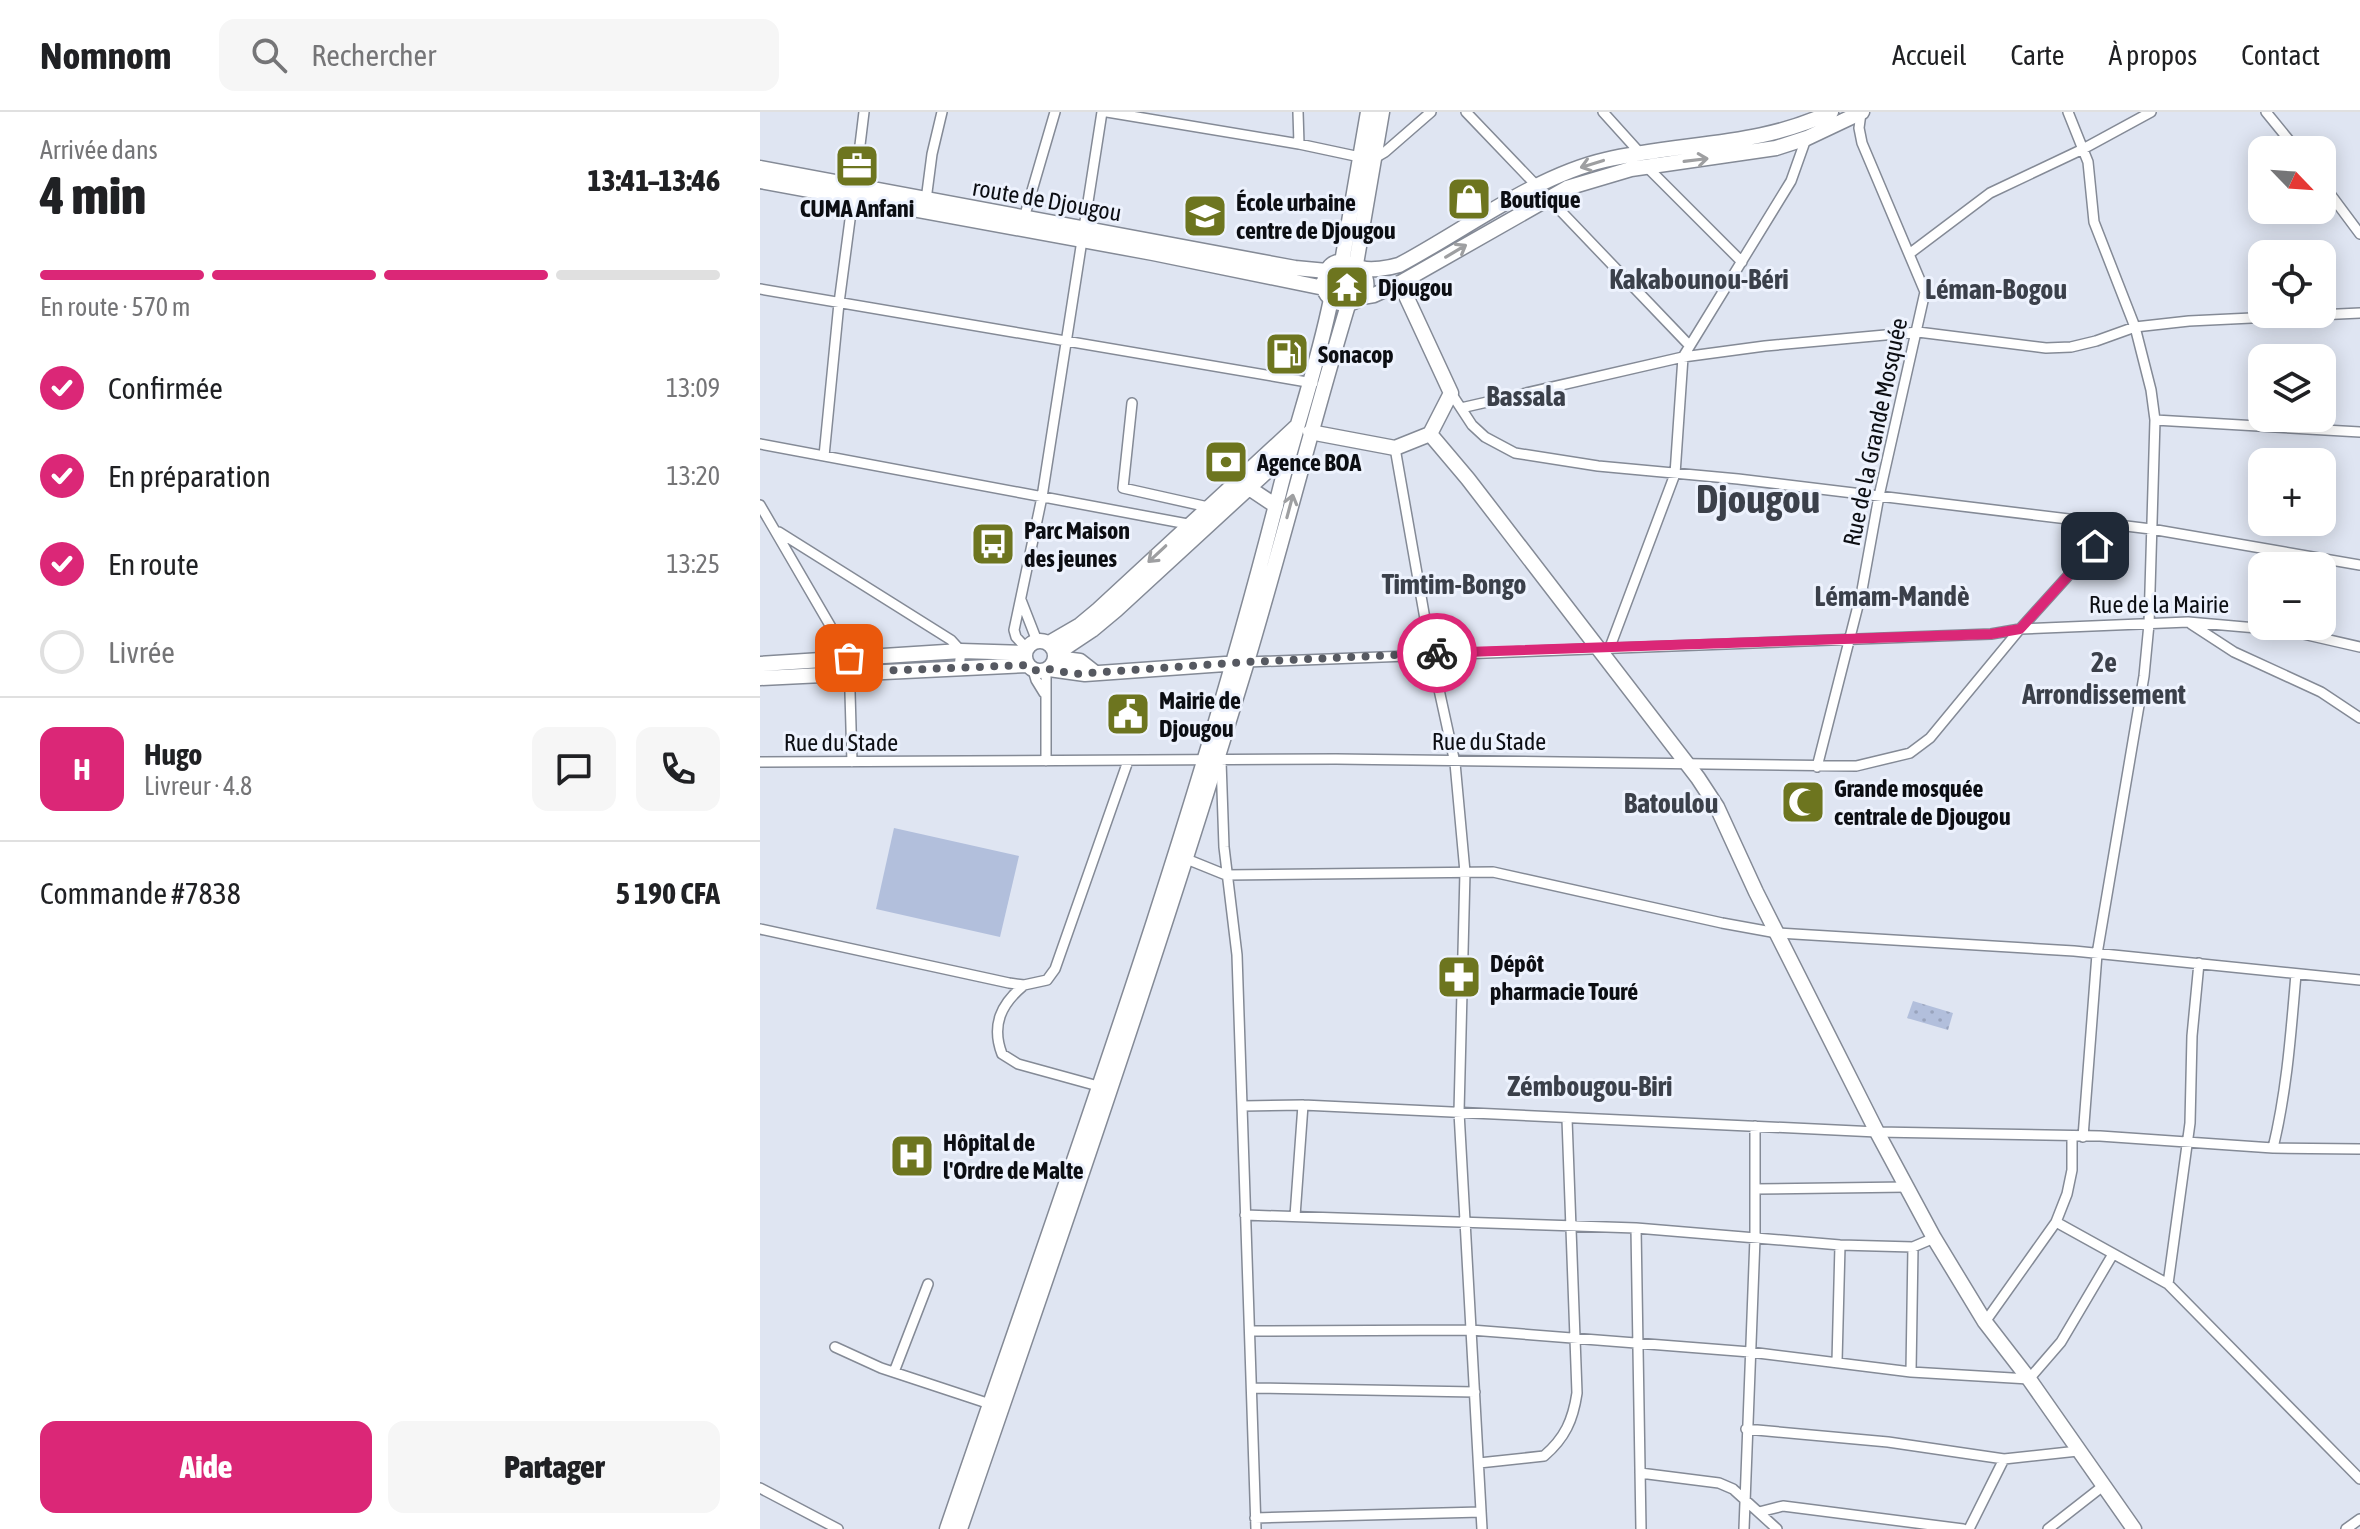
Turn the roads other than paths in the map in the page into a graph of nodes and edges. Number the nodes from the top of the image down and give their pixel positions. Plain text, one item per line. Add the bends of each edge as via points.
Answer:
1 (864, 112) edge
2 (942, 112) edge
3 (1055, 112) edge
4 (1104, 112) edge
5 (1298, 112) edge
6 (1368, 112) edge
7 (1382, 112) edge
8 (1431, 112) edge
9 (1466, 112) edge
10 (1603, 112) edge
11 (1831, 112) edge
12 (1861, 112) edge
13 (2068, 112) edge
14 (2151, 112) edge
15 (2266, 112) edge
16 (1806, 122) junction
17 (2286, 136) edge
18 (1807, 138) junction
19 (1299, 144) junction
20 (2083, 149) junction
21 (1366, 158) junction
22 (1644, 160) junction
23 (760, 168) edge
24 (760, 181) edge
25 (854, 191) junction
26 (1542, 192) junction
27 (926, 200) junction
28 (2336, 202) edge
29 (1024, 218) junction
30 (2360, 234) edge
31 (1084, 235) junction
32 (1909, 254) junction
33 (1742, 262) junction
34 (1353, 265) junction
35 (1327, 271) junction
36 (1400, 283) junction
37 (760, 289) edge
38 (1328, 294) junction
39 (1355, 301) junction
40 (839, 303) junction
41 (2360, 313) edge
42 (2135, 327) junction
43 (1918, 332) junction
44 (1067, 341) junction
45 (1689, 345) junction
46 (1683, 357) junction
47 (1317, 383) junction
48 (1451, 393) junction
49 (1132, 403) dead end
50 (1461, 408) junction
51 (2155, 420) junction
52 (1304, 429) junction
53 (2360, 432) edge
54 (1430, 434) junction
55 (760, 444) edge
56 (1395, 448) junction
57 (1290, 450) junction
58 (824, 456) junction
59 (1675, 474) junction
60 (1249, 488) junction
61 (1879, 496) junction
62 (1042, 497) junction
63 (760, 505) edge
64 (1276, 506) junction
65 (1208, 507) junction
66 (1190, 523) junction
67 (2114, 525) junction
68 (2151, 529) junction
69 (776, 530) junction
70 (1205, 531) junction
71 (2360, 565) edge
72 (1021, 600) junction
73 (2188, 622) junction
74 (2149, 624) junction
75 (2020, 629) junction
76 (1849, 639) junction
77 (2360, 647) edge
78 (1603, 648) junction
79 (961, 651) junction
80 (1431, 653) junction
81 (1040, 657) junction
82 (1240, 663) junction
83 (760, 664) edge
84 (850, 665) junction
85 (959, 667) junction
86 (760, 678) edge
87 (2360, 718) edge
88 (1046, 761) junction
89 (1128, 761) junction
90 (1214, 761) junction
91 (760, 762) edge
92 (852, 762) junction
93 (1455, 763) junction
94 (1686, 764) junction
95 (1817, 767) junction
96 (1181, 855) junction
97 (1465, 872) junction
98 (1226, 875) junction
99 (760, 929) edge
100 (1777, 933) junction
101 (2097, 954) junction
102 (2199, 963) junction
103 (2296, 974) junction
104 (2360, 980) edge
105 (1024, 985) junction
106 (1098, 1086) junction
107 (1303, 1105) junction
108 (1243, 1106) junction
109 (1459, 1112) junction
110 (1567, 1119) junction
111 (1755, 1126) junction
112 (1877, 1132) junction
113 (2078, 1137) junction
114 (2187, 1142) junction
115 (2273, 1148) junction
116 (2360, 1149) edge
117 (1907, 1187) junction
118 (1755, 1189) junction
119 (1245, 1215) junction
120 (1295, 1216) junction
121 (2056, 1222) junction
122 (1464, 1224) junction
123 (1572, 1225) junction
124 (1636, 1228) junction
125 (1755, 1238) junction
126 (1934, 1238) junction
127 (1840, 1245) junction
128 (1913, 1247) junction
129 (2113, 1254) junction
130 (928, 1284) dead end
131 (2168, 1284) junction
132 (1985, 1322) junction
133 (1471, 1330) junction
134 (1250, 1331) junction
135 (1575, 1339) junction
136 (1637, 1344) junction
137 (835, 1347) dead end
138 (1750, 1352) junction
139 (1837, 1362) junction
140 (894, 1372) junction
141 (1911, 1372) junction
142 (2029, 1379) junction
143 (1252, 1388) junction
144 (1475, 1392) junction
145 (996, 1406) junction
146 (1746, 1429) junction
147 (2078, 1451) junction
148 (2004, 1459) junction
149 (1479, 1463) junction
150 (1640, 1473) junction
151 (2360, 1479) edge
152 (2103, 1486) junction
153 (760, 1488) edge
154 (1745, 1499) junction
155 (1481, 1512) junction
156 (1759, 1512) junction
157 (2360, 1519) edge
158 (1255, 1524) edge
159 (838, 1529) edge
160 (947, 1529) edge
161 (960, 1529) edge
162 (1482, 1529) edge
163 (1641, 1529) edge
164 (1744, 1529) edge
165 (1777, 1529) edge
166 (1966, 1529) edge
167 (2048, 1529) edge
168 (2134, 1529) edge
169 (2346, 1529) edge

1 - 25 street
2 - 27 street
3 - 29 street
4 - 19 street
4 - 31 street
5 - 19 street
6 - 21 main road
7 - 21 main road
8 - 21 street via 1385,152
9 - 26 street
10 - 22 street
11 - 16 main road
12 - 18 main road
12 - 32 street, Rue de la Grande Mosquée via 1862,143
13 - 20 street
14 - 20 street
15 - 17 street
16 - 18 street
16 - 22 main road
22 -> 18 main road via 1755,153
18 - 33 street via 1791,181
19 - 21 street
20 - 32 street via 1990,193
20 - 42 street via 2094,222
21 - 34 main road
22 - 26 main road
22 - 33 street
23 - 25 main road, route de Djougou
24 - 25 main road, route de Djougou
25 - 27 main road, route de Djougou
25 - 31 main road, route de Djougou
25 - 40 street
26 - 34 main road via 1399,265
36 -> 26 main road
26 - 45 street
27 - 29 main road, route de Djougou
28 - 30 street
29 - 31 main road, route de Djougou
31 - 35 main road, route de Djougou
31 - 38 main road, route de Djougou
31 - 44 street
32 - 43 street, Rue de la Grande Mosquée via 1925,292
33 - 45 street
34 - 35 main road
34 - 39 main road via 1366,277 1366,288
35 - 38 main road
36 - 39 main road
36 - 48 main road
37 - 40 street
38 - 39 main road via 1339,304
38 - 47 main road
39 - 47 main road
40 - 44 street
40 - 58 street
41 - 42 street
42 - 43 street via 2096,341 2046,348
42 - 51 street
43 - 46 street
43 - 61 street, Rue de la Grande Mosquée
44 - 47 street
44 - 62 street
45 - 46 street
46 - 50 street
46 - 59 street
47 - 52 main road
48 - 50 street
48 - 54 main road
49 - 65 street via 1123,488
50 - 59 street via 1485,437 1515,453
51 - 53 street
51 - 68 street
52 - 56 main road
52 - 57 main road
52 - 65 main road
82 -> 52 main road
54 - 56 main road
54 - 78 main road
55 - 58 street
56 - 80 street
57 - 60 main road
57 - 64 main road
58 - 62 street
59 - 61 street
59 - 78 street
60 - 64 main road
60 - 70 main road
61 - 67 street
61 - 76 street, Rue de la Grande Mosquée
62 - 66 street
62 - 72 street
63 - 69 street
64 - 82 main road
65 - 66 main road
66 - 70 street
66 -> 81 main road
67 - 68 street
67 - 75 street, Rue du Stade
68 - 71 street
68 - 74 street
69 - 79 street via 934,628
69 - 84 street
70 - 81 main road via 1092,630
72 - 81 street
72 - 81 street via 1014,630
73 - 74 street, Rue de la Mairie
73 - 77 street, Rue de la Mairie via 2290,631
73 - 87 street
74 - 75 street, Rue de la Mairie
74 - 101 street
75 - 76 street, Rue de la Mairie
75 - 95 street, Rue du Stade via 1930,738 1910,753 1856,766
76 - 78 street, Rue de la Mairie
76 - 95 street, Rue de la Grande Mosquée
78 - 80 street, Rue de la Mairie
78 - 94 main road
79 - 81 main road
79 - 84 main road
79 - 85 street
80 - 82 street, Rue de la Mairie
80 - 93 street
81 - 82 main road, Rue de la Mairie via 1080,661 1094,672
81 - 85 main road
81 - 88 street via 1036,680 1044,693
82 - 90 main road
83 - 84 main road
84 - 85 main road
84 - 86 main road
84 - 92 street
88 - 89 street, Rue du Stade
88 - 92 street, Rue du Stade
89 - 90 street, Rue du Stade
89 - 105 street via 1055,969 1047,980
90 - 93 street, Rue du Stade
90 - 96 main road
90 - 98 street
91 - 92 street, Rue du Stade
93 - 94 street, Rue du Stade
93 - 97 street
94 - 95 street, Rue du Stade
94 - 100 main road via 1717,807
96 - 98 street
96 - 106 main road
96 - 145 main road
97 - 98 street
97 - 100 street via 1493,872
97 - 109 street
98 - 108 street via 1237,955
99 - 105 street
100 - 101 street
100 - 112 main road
101 - 102 street
101 - 113 street
102 - 103 street
102 - 114 street
103 - 104 street
103 - 115 street via 2282,1114
105 - 106 street via 999,1015 996,1030 1002,1054 1018,1064
106 - 145 main road
107 - 108 street
107 - 109 street
107 - 120 street
108 - 119 street
109 - 110 street
109 - 122 street
110 - 111 street
110 - 123 street
111 - 112 street
111 - 118 street
112 - 113 street
112 - 117 main road
113 - 114 street
113 - 121 street
114 - 115 street
114 - 131 street
115 - 116 street
117 - 118 street
117 - 126 main road
118 - 125 street
119 - 120 street
119 - 134 street
120 - 122 street
121 - 129 street
121 - 132 street
122 - 123 street
122 - 133 street
123 - 124 street
123 - 135 street
124 - 125 street
124 - 136 street
125 - 127 street
125 - 138 street
126 - 128 street
126 - 132 main road
127 - 128 street
127 - 139 street
128 - 141 street
129 - 131 street
129 - 142 street via 2061,1342
130 - 140 street
131 - 151 street
132 - 142 main road
133 - 134 street
133 - 135 street
133 - 144 street
134 - 143 street
135 - 136 street
135 - 149 street via 1577,1393 1563,1436 1544,1456
136 - 138 street
136 - 150 street
137 - 140 street
138 - 139 street
138 - 146 street
139 - 141 street
140 - 145 street
141 - 142 street
142 - 147 main road
143 - 144 street
143 - 158 street
144 - 149 street
145 - 160 main road
145 - 161 main road
146 - 148 street
146 - 154 street
147 - 148 street
147 - 152 main road
148 - 166 street
149 - 155 street
150 - 154 street via 1719,1483
150 - 163 street
152 - 167 street
152 - 168 main road
153 - 159 street
154 - 156 street
154 - 164 street
155 - 158 street
155 - 162 street
156 - 165 street
156 - 166 street via 1783,1506
157 - 169 street

